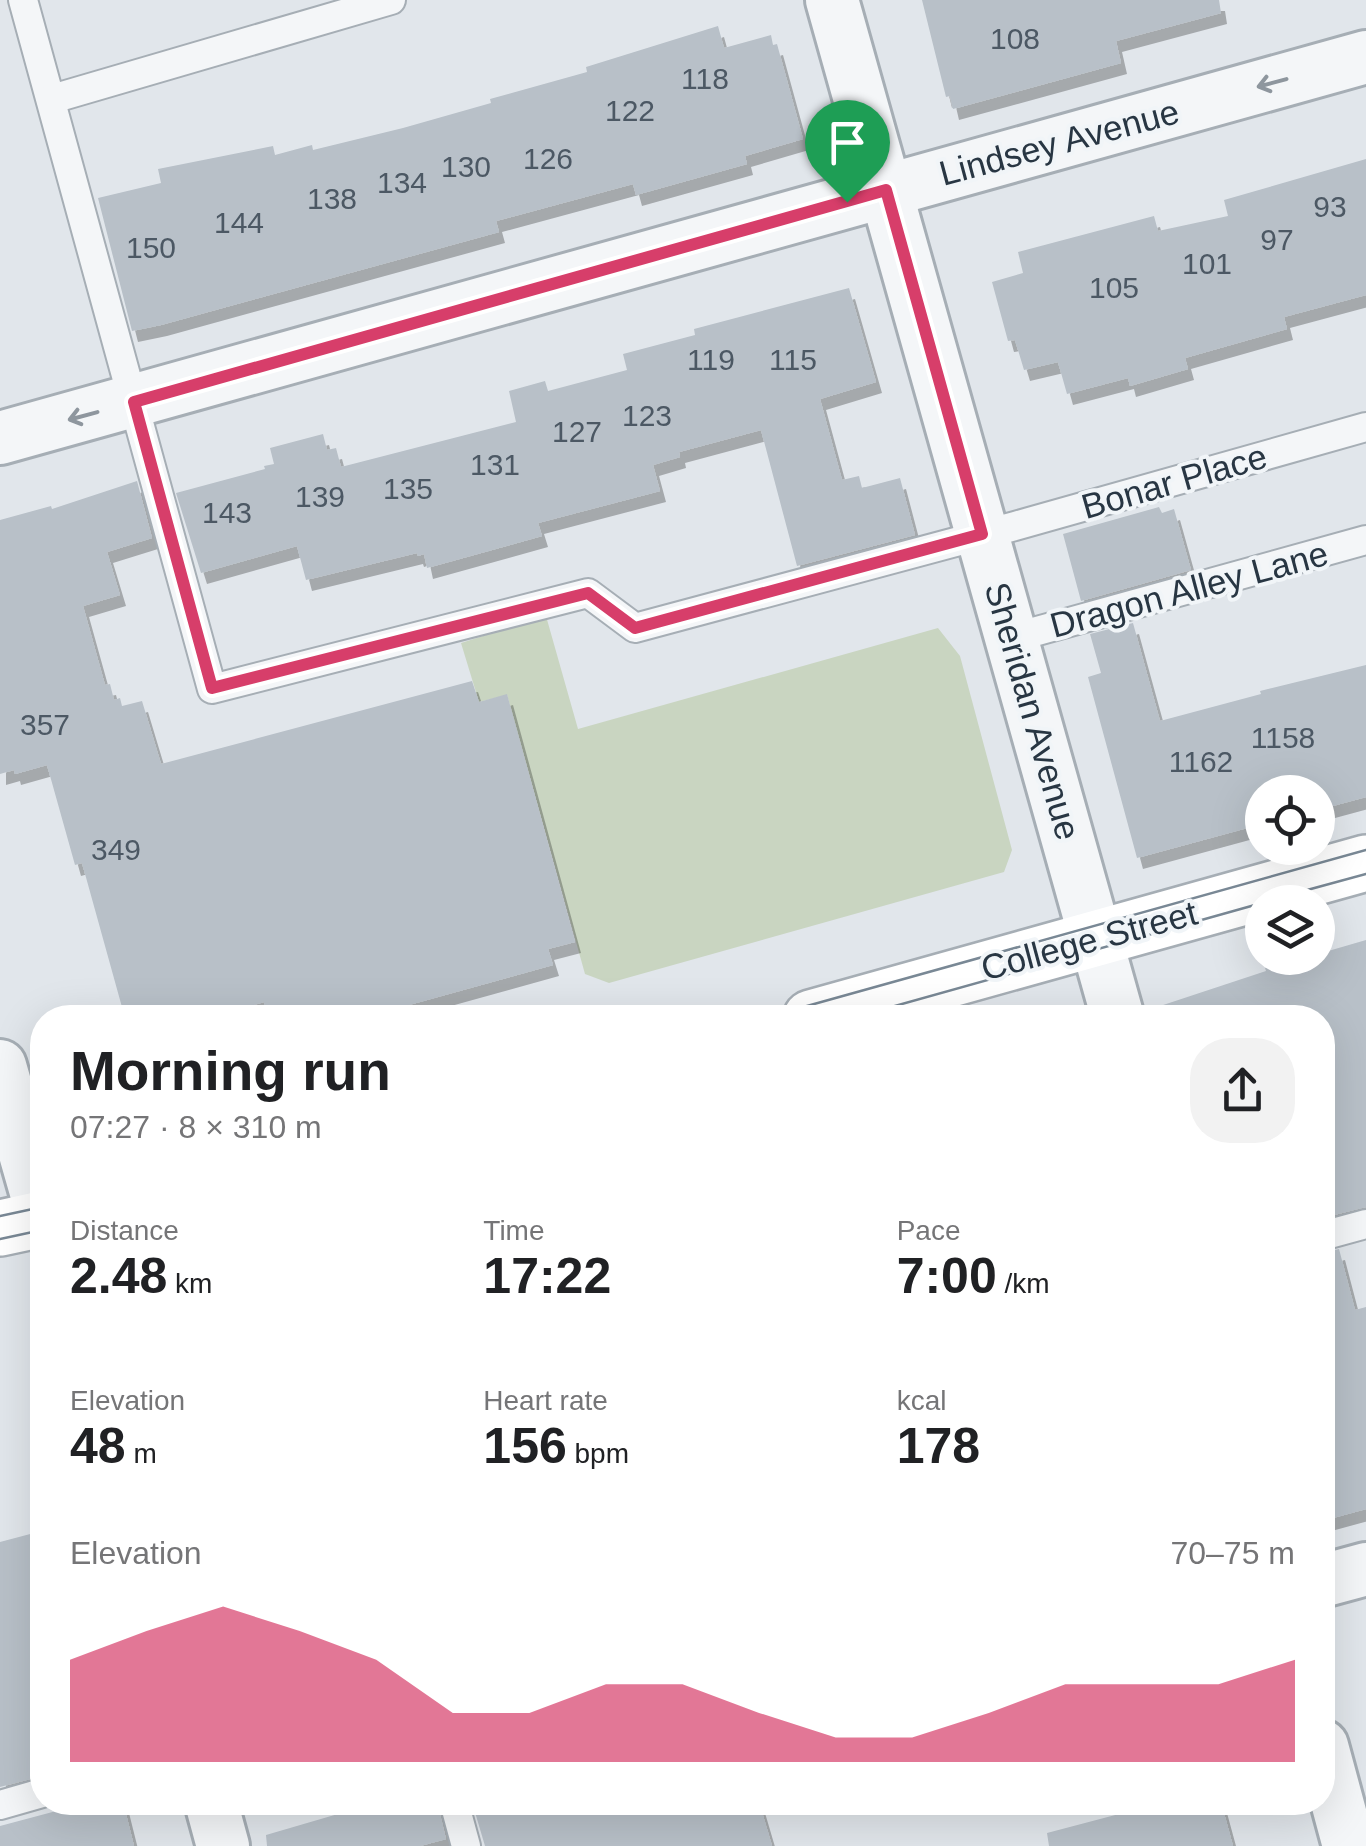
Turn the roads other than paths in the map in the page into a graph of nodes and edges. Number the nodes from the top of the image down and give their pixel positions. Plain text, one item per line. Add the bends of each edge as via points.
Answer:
1 (23, 0) edge
2 (391, 0) edge
3 (832, 0) edge
4 (1366, 57) edge
5 (52, 99) junction
6 (886, 190) junction
7 (134, 402) junction
8 (1366, 427) edge
9 (0, 438) edge
10 (982, 534) junction
11 (1366, 540) edge
12 (1012, 638) junction
13 (1366, 863) edge
14 (1098, 938) junction
15 (858, 1005) edge
16 (1115, 1005) edge
17 (0, 1066) edge
18 (30, 1173) edge
19 (30, 1219) edge
20 (1366, 1224) edge
21 (0, 1228) edge
22 (1335, 1232) edge
23 (1366, 1570) edge
24 (1335, 1578) edge
25 (1335, 1792) edge
26 (30, 1797) edge
27 (0, 1805) edge
28 (215, 1815) edge
29 (458, 1815) edge
30 (223, 1846) edge
31 (466, 1846) edge
32 (1350, 1846) edge

1 - 5 lane
2 - 5 lane
3 - 6 street, Sheridan Avenue
4 -> 6 street, Lindsey Avenue
5 - 7 lane
6 - 7 street, Lindsey Avenue
6 - 10 street, Sheridan Avenue
7 -> 9 street, Lindsey Avenue
7 - 10 lane, Bonar Place via 212,688 588,593 635,628
8 - 10 lane, Bonar Place
10 - 12 street, Sheridan Avenue
11 - 12 lane, Dragon Alley Lane
12 - 14 street, Sheridan Avenue
13 - 14 main road, College Street
14 - 15 main road, College Street
14 - 16 street, Sheridan Avenue
17 - 18 street
19 - 21 main road
20 - 22 lane
23 - 24 street
25 - 32 street
26 - 27 lane
28 - 30 street
29 - 31 lane

